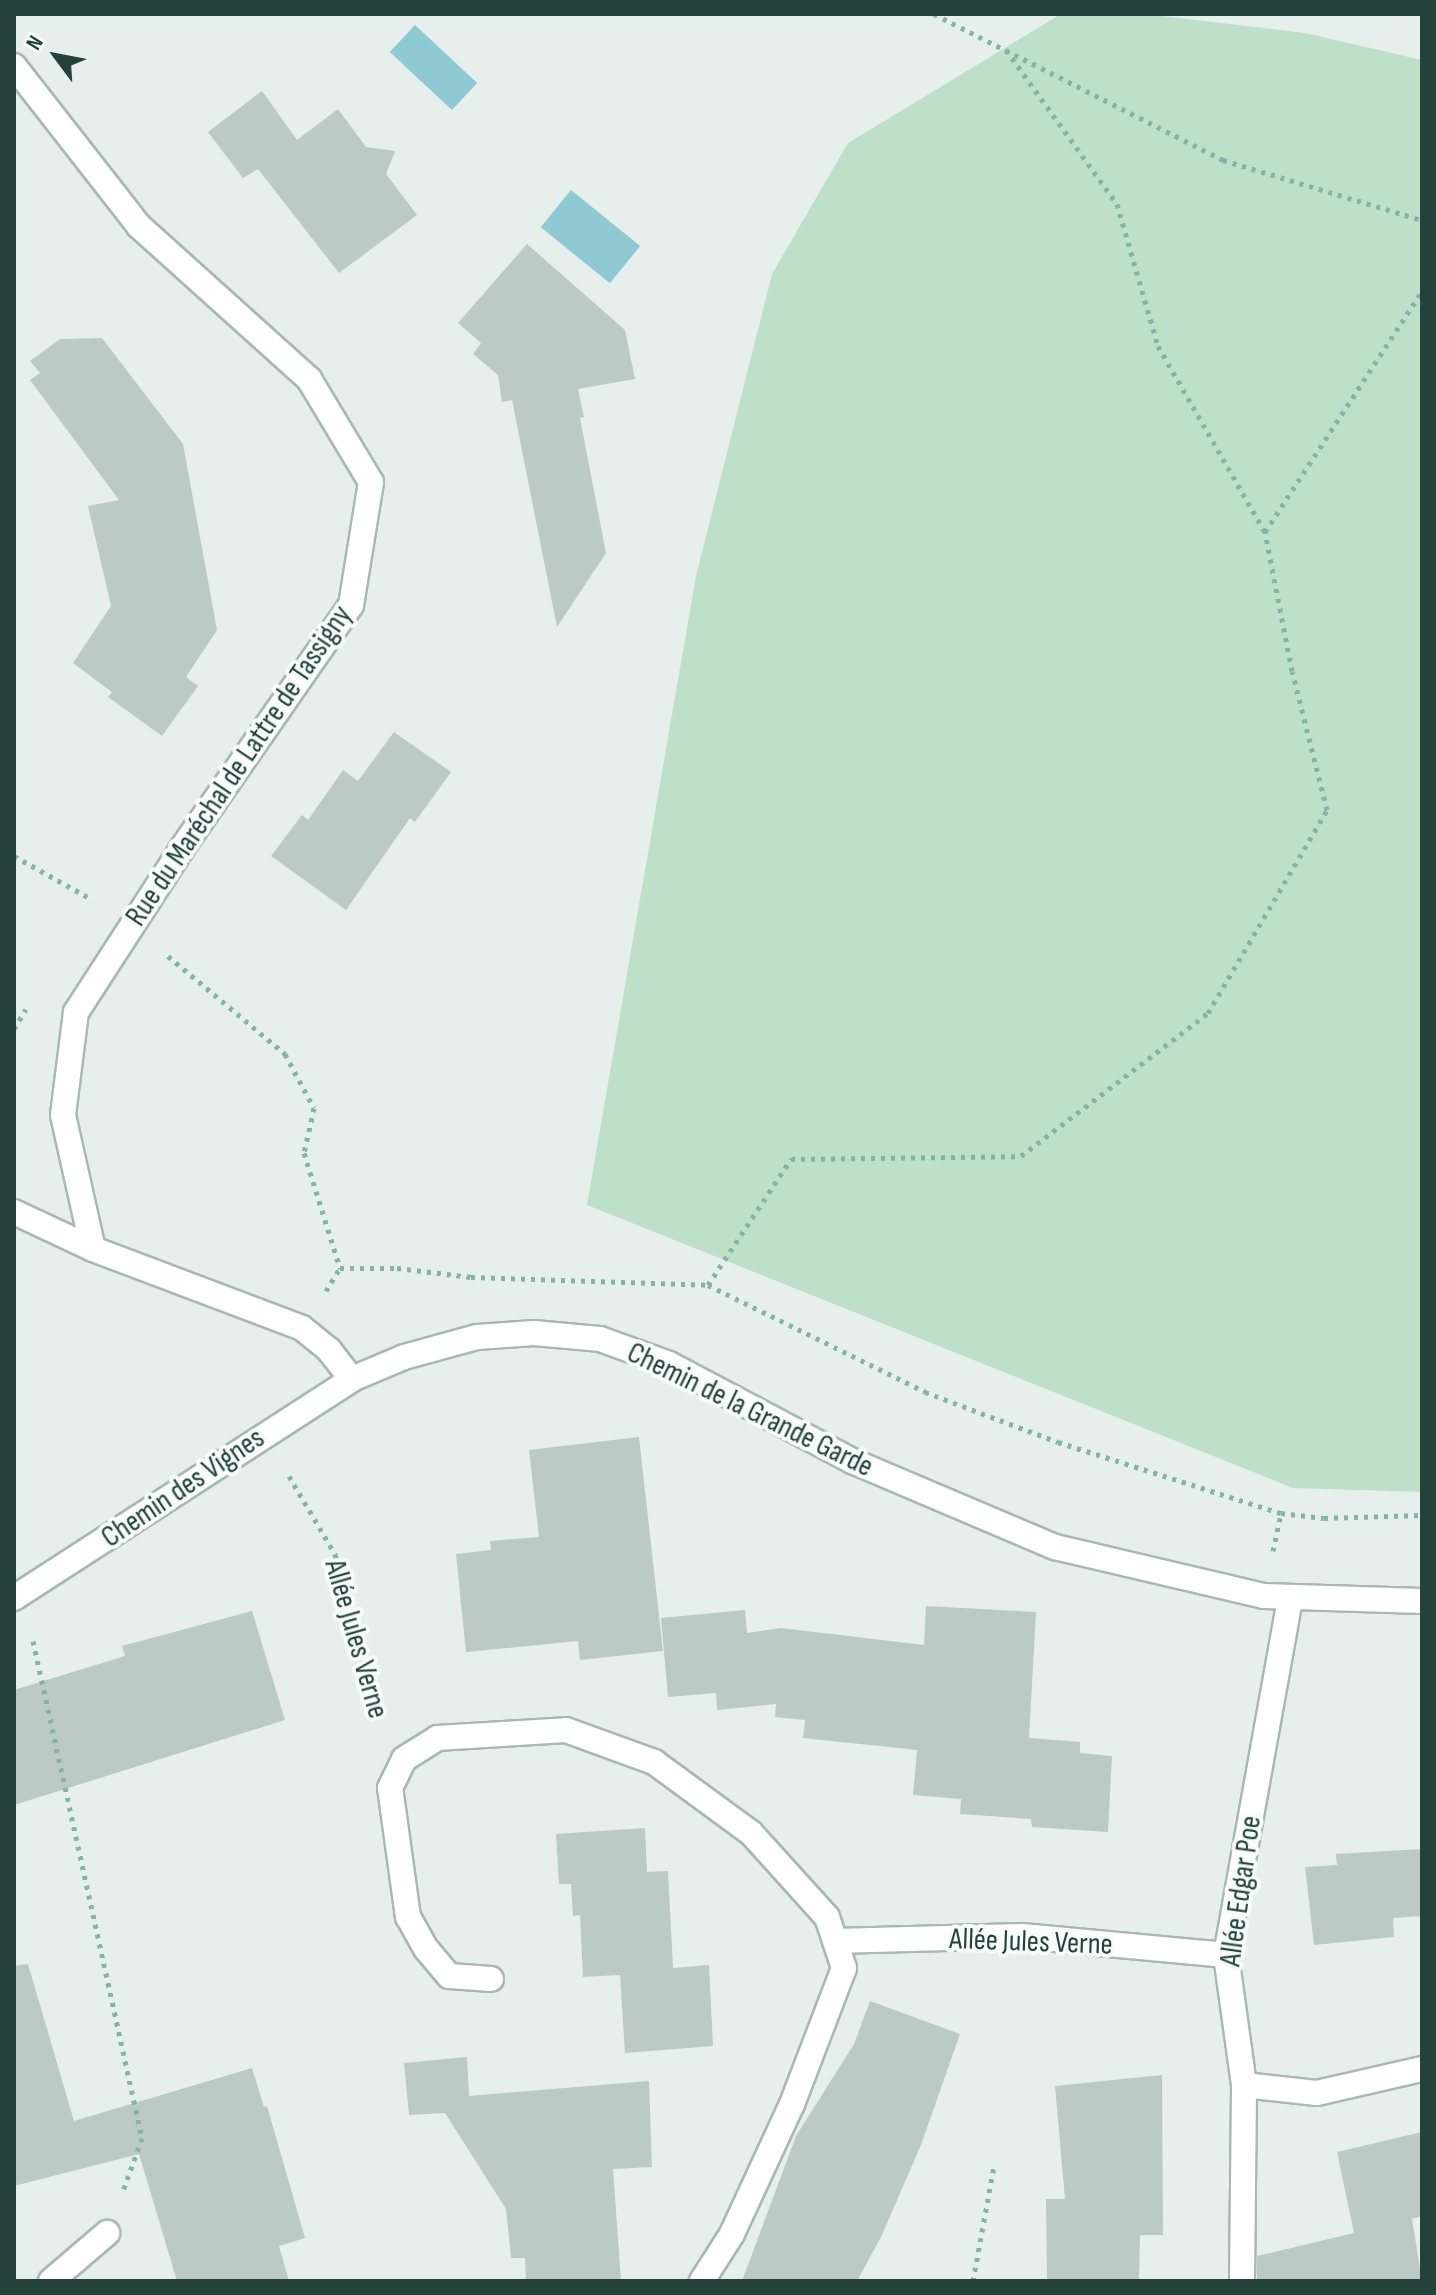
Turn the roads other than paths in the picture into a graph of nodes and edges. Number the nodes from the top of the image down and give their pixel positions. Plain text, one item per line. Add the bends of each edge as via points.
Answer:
1 (14, 66) edge
2 (14, 1212) edge
3 (93, 1249) junction
4 (352, 1379) junction
5 (14, 1598) edge
6 (1290, 1600) junction
7 (1422, 1601) edge
8 (835, 1941) junction
9 (1226, 1955) junction
10 (491, 1979) dead end
11 (1422, 2069) edge
12 (1244, 2085) junction
13 (107, 2233) road end
14 (51, 2281) edge
15 (702, 2281) edge
16 (1242, 2281) edge

1 - 3 street, Rue du Maréchal de Lattre de Tassigny via 139,226 309,379 371,482 351,605 76,1012 63,1115
2 - 3 street
3 - 4 street via 302,1328
4 - 5 street, Chemin des Vignes
4 - 6 street, Chemin de la Grande Garde via 404,1357 477,1337 534,1333 600,1339 669,1364 852,1461 1055,1547
6 - 7 street, Chemin de la Grande Garde
6 - 9 street, Allée Edgar Poe
8 - 9 street, Allée Jules Verne via 1022,1936
8 - 10 street, Allée Jules Verne via 827,1917 751,1833 654,1762 566,1730 437,1738 404,1759 390,1788 408,1917 449,1976
8 - 15 street, Allée Jules Verne via 844,1968 792,2104 732,2234
9 - 12 street, Allée Edgar Poe
11 - 12 street via 1317,2093
12 - 16 street, Allée Edgar Poe
13 - 14 street

